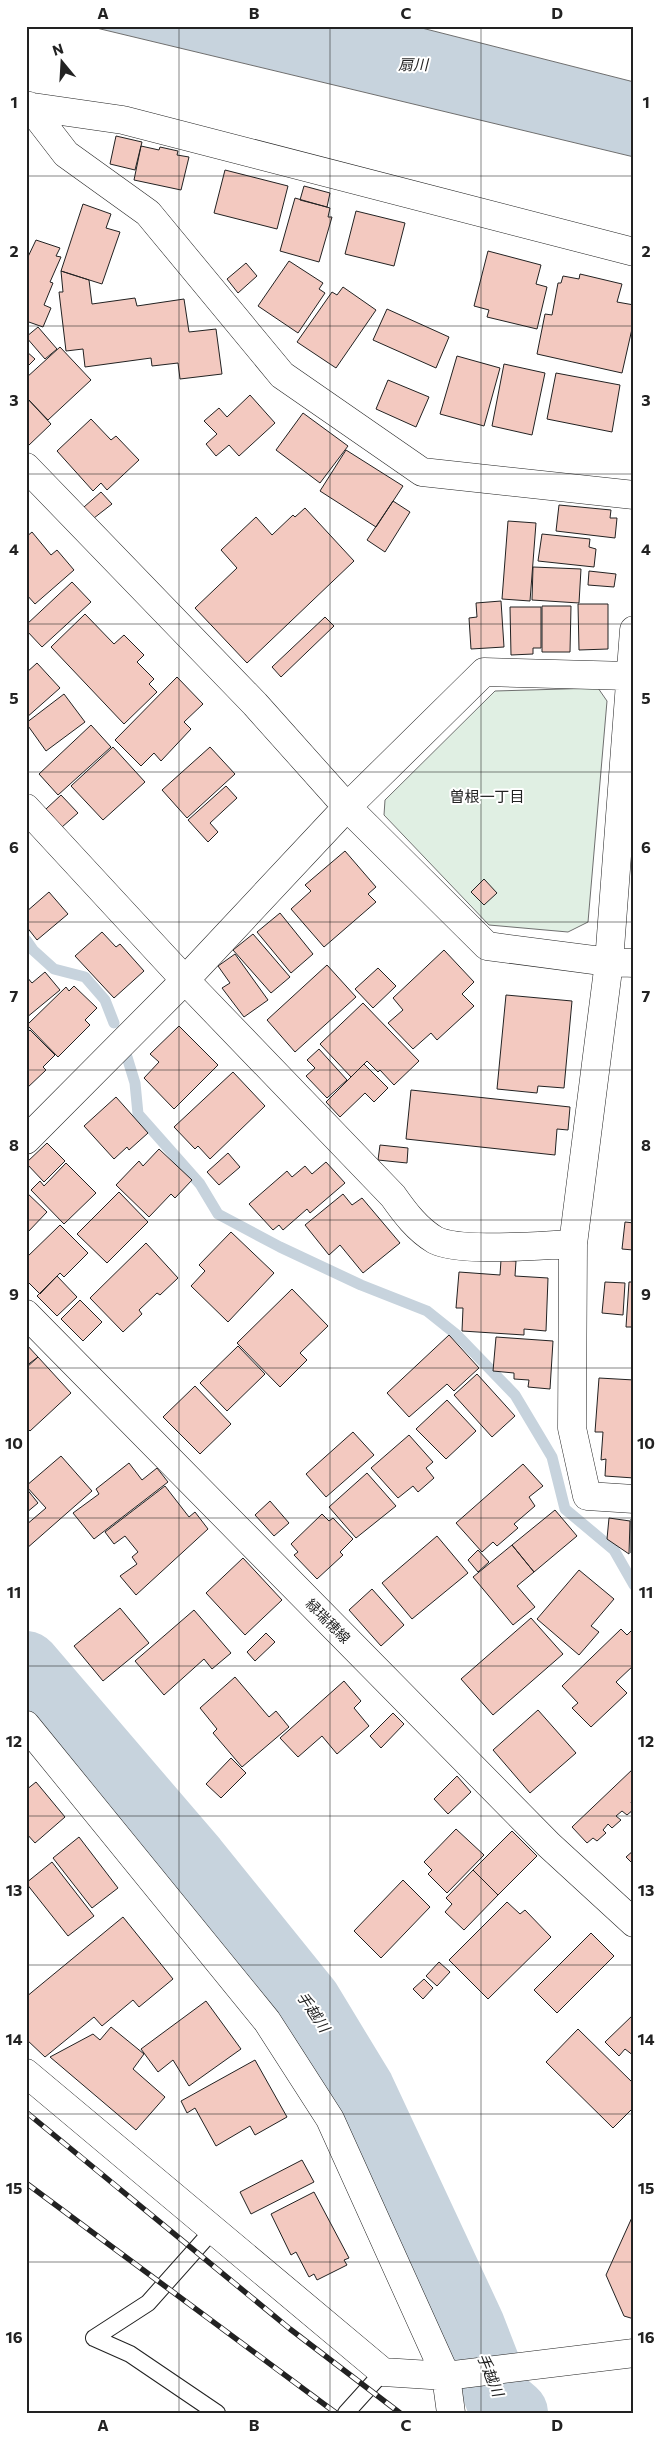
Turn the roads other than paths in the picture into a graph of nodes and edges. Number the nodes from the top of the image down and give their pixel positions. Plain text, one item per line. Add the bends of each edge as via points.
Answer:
1 (28, 106) edge
2 (634, 252) edge
3 (26, 467) edge
4 (634, 495) edge
5 (634, 630) edge
6 (630, 676) junction
7 (346, 807) junction
8 (26, 808) edge
9 (621, 962) edge
10 (185, 980) junction
11 (26, 1140) edge
12 (573, 1244) junction
13 (26, 1314) edge
14 (634, 1499) edge
15 (26, 1725) edge
16 (634, 1923) edge
17 (26, 2073) edge
18 (213, 2230) junction
19 (634, 2353) edge
20 (383, 2372) junction
21 (452, 2375) junction
22 (217, 2413) edge
23 (346, 2413) edge
24 (451, 2413) edge

1 - 2 street via 123,120
1 - 4 street via 66,154 148,213 282,375 422,472
3 - 7 street via 255,704
5 - 6 street
6 - 7 street via 484,672
6 - 9 street
7 - 9 street via 487,946
7 - 10 street
8 - 10 street
9 - 12 street
10 - 11 street
10 - 12 street via 393,1196 411,1222 437,1241 472,1247
12 - 14 street via 572,1428 587,1496
13 - 16 street, 緑瑞穂線 via 549,1845
15 - 21 street via 267,2021 330,2119
17 - 18 street
18 - 20 street
18 - 22 lane via 148,2303 94,2338 130,2354
19 - 21 street
20 - 21 street
20 - 23 lane
21 - 24 street

